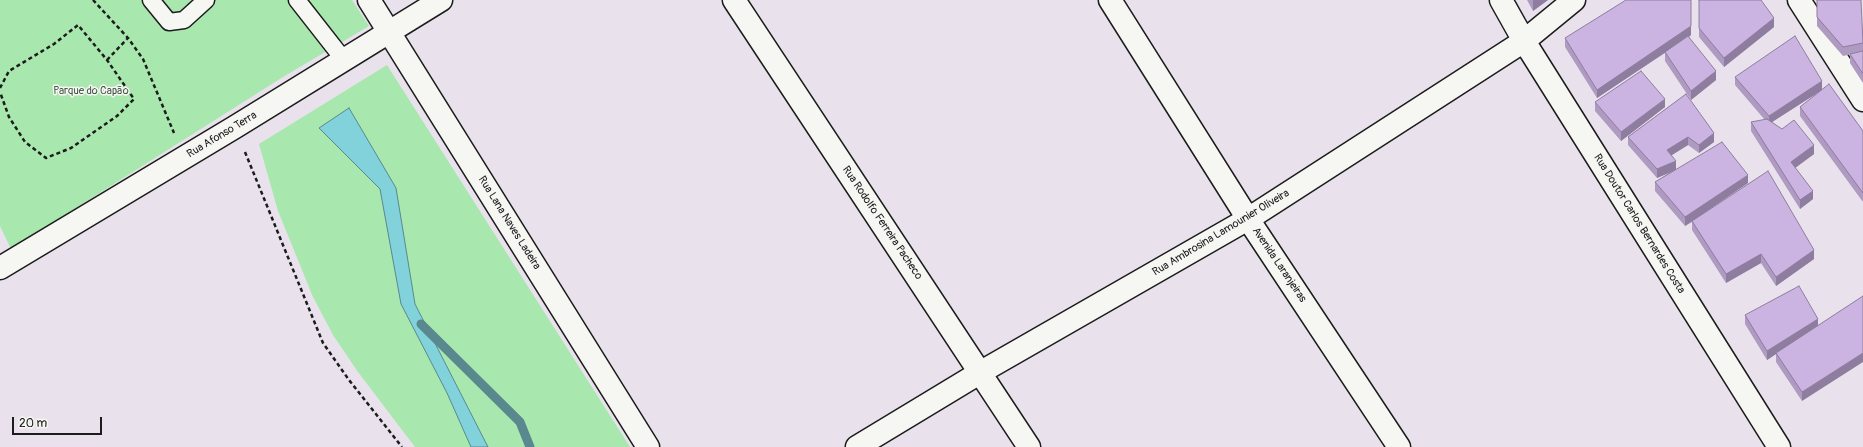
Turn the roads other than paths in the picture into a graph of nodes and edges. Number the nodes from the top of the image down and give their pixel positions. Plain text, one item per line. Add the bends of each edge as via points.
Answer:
1 (151, 0) edge
2 (206, 0) edge
3 (297, 0) edge
4 (369, 0) edge
5 (441, 0) edge
6 (734, 0) edge
7 (1110, 0) edge
8 (1501, 0) edge
9 (1574, 0) edge
10 (1799, 0) edge
11 (389, 32) junction
12 (1524, 41) junction
13 (344, 60) junction
14 (1863, 100) edge
15 (1248, 219) junction
16 (0, 268) edge
17 (980, 372) junction
18 (648, 447) edge
19 (857, 447) edge
20 (1029, 447) edge
21 (1399, 447) edge
22 (1779, 447) edge

1 - 2 lane via 169,22 184,20
3 - 13 lane
4 - 11 street, Rua Lana Naves Ladeira
5 - 11 street, Rua Afonso Terra
6 - 17 street, Rua Rodolfo Ferreira Pacheco
7 - 15 street, Avenida Laranjeiras
8 - 12 street, Rua Doutor Carlos Bernardes Costa
9 - 12 street, Rua Ambrosina Lamounier Oliveira
10 - 14 street
11 - 13 street, Rua Afonso Terra
11 - 18 street, Rua Lana Naves Ladeira
12 - 15 street, Rua Ambrosina Lamounier Oliveira
12 - 22 street, Rua Doutor Carlos Bernardes Costa
13 - 16 street, Rua Afonso Terra
15 - 17 street, Rua Ambrosina Lamounier Oliveira
15 - 21 street, Avenida Laranjeiras
17 - 19 street, Rua Ambrosina Lamounier Oliveira
17 - 20 street, Rua Rodolfo Ferreira Pacheco

